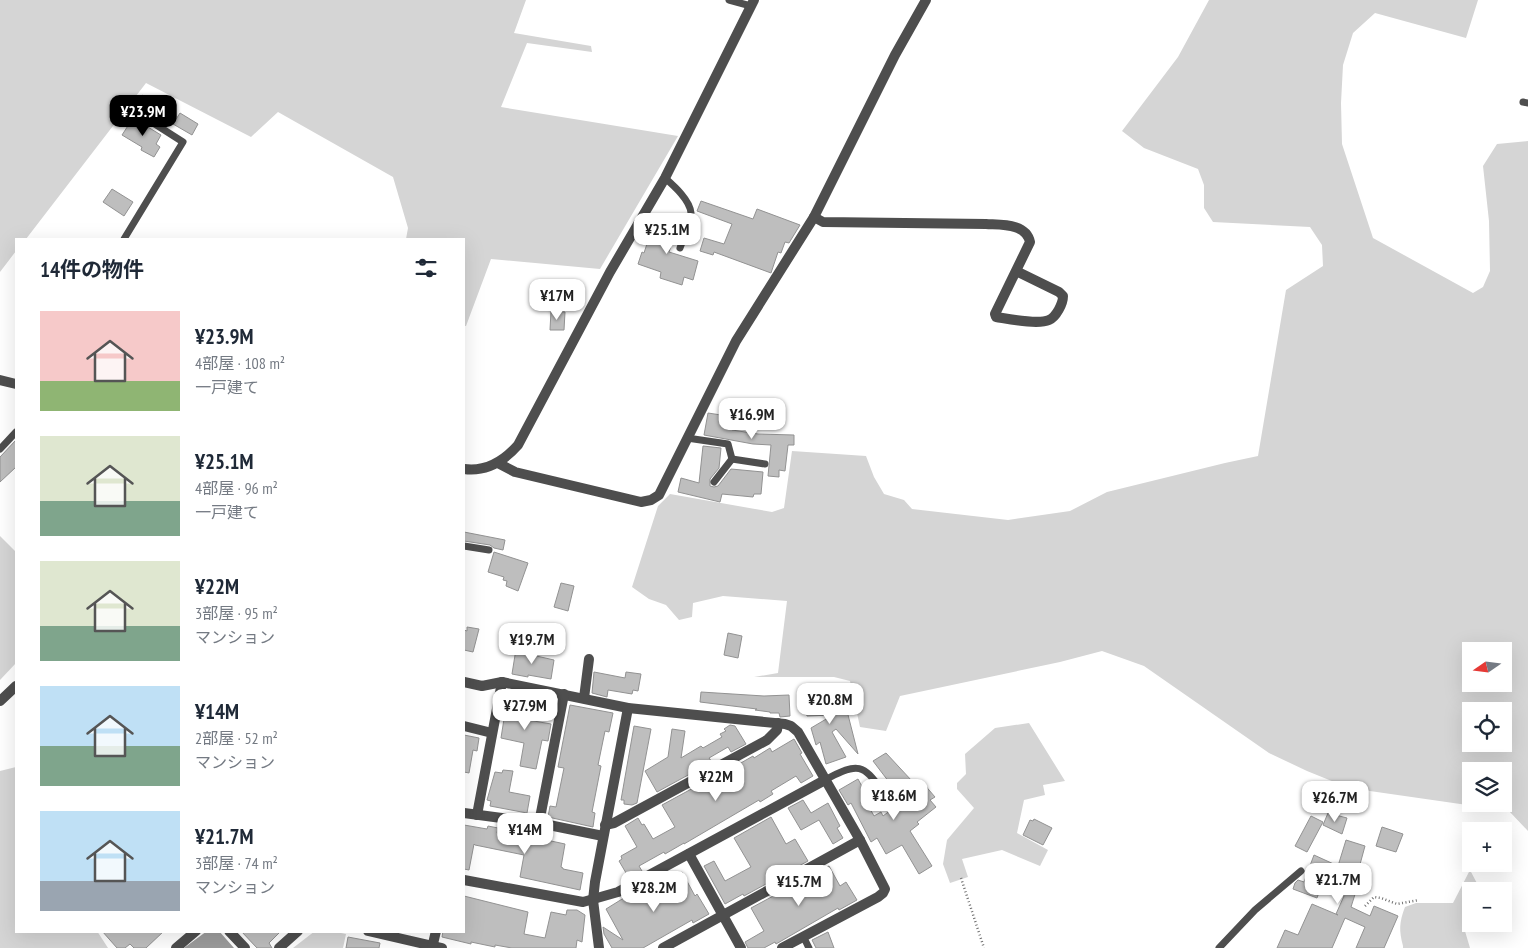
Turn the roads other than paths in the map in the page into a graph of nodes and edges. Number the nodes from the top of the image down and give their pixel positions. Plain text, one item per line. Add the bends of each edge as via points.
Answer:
1 (729, 0) edge
2 (926, 0) edge
3 (752, 3) edge
4 (136, 112) dead end
5 (665, 178) junction
6 (814, 218) junction
7 (125, 238) edge
8 (680, 248) dead end
9 (1016, 271) junction
10 (0, 380) edge
11 (15, 384) edge
12 (15, 433) edge
13 (687, 438) junction
14 (0, 449) edge
15 (732, 459) junction
16 (498, 463) junction
17 (765, 464) dead end
18 (465, 469) edge
19 (714, 482) dead end
20 (465, 546) edge
21 (489, 550) dead end
22 (589, 659) dead end
23 (465, 682) edge
24 (502, 682) junction
25 (15, 687) edge
26 (564, 694) junction
27 (584, 698) junction
28 (0, 701) edge
29 (628, 708) junction
30 (778, 723) junction
31 (465, 726) edge
32 (492, 733) junction
33 (825, 780) junction
34 (917, 784) dead end
35 (465, 813) edge
36 (478, 815) junction
37 (539, 823) junction
38 (605, 825) junction
39 (603, 836) junction
40 (860, 840) junction
41 (689, 854) junction
42 (1301, 871) dead end
43 (465, 880) edge
44 (593, 900) junction
45 (722, 915) junction
46 (194, 933) edge
47 (231, 933) edge
48 (296, 933) edge
49 (376, 933) edge
50 (436, 933) edge
51 (803, 936) junction
52 (436, 947) edge
53 (176, 948) edge
54 (245, 948) edge
55 (279, 948) edge
56 (599, 948) edge
57 (663, 948) edge
58 (741, 948) edge
59 (782, 948) edge
60 (809, 948) edge
61 (1219, 948) edge

1 - 3 lane
2 - 6 street
3 - 5 street
4 - 7 lane via 183,142
5 - 8 lane via 688,204 691,214
5 - 16 street via 610,272 518,445
6 - 9 street via 823,222 1009,226 1027,234 1030,242
6 - 13 street via 736,341
9 - 9 street via 1063,296 1050,320 996,318 994,314
10 - 11 street
12 - 14 lane
13 - 15 lane via 728,444
13 - 16 street via 659,495 641,502 515,472
15 - 17 lane
15 - 19 lane
16 - 18 street via 474,471
20 - 21 lane
22 - 27 street
23 - 24 street via 482,686
24 - 26 street
24 - 32 street
25 - 28 street
26 - 27 street
26 - 37 street
27 - 29 street
29 - 30 street
29 - 38 street
30 - 33 street via 791,726 798,732
30 - 38 street via 777,730 767,740
31 - 32 street
32 - 36 street
33 - 34 lane via 842,770 861,768 893,802
33 - 40 street
33 - 41 street
35 - 36 street
36 - 37 street
37 - 39 street
38 - 39 street
39 - 44 street
40 - 45 street
40 - 51 street via 884,885 883,893
41 - 44 street via 618,892
41 - 45 street
42 - 61 lane via 1255,910
43 - 44 street via 583,902
44 - 56 street
45 - 57 street
45 - 58 street
46 - 53 street
47 - 54 street
48 - 55 street
49 - 52 street
50 - 52 street
51 - 59 street
51 - 60 lane

